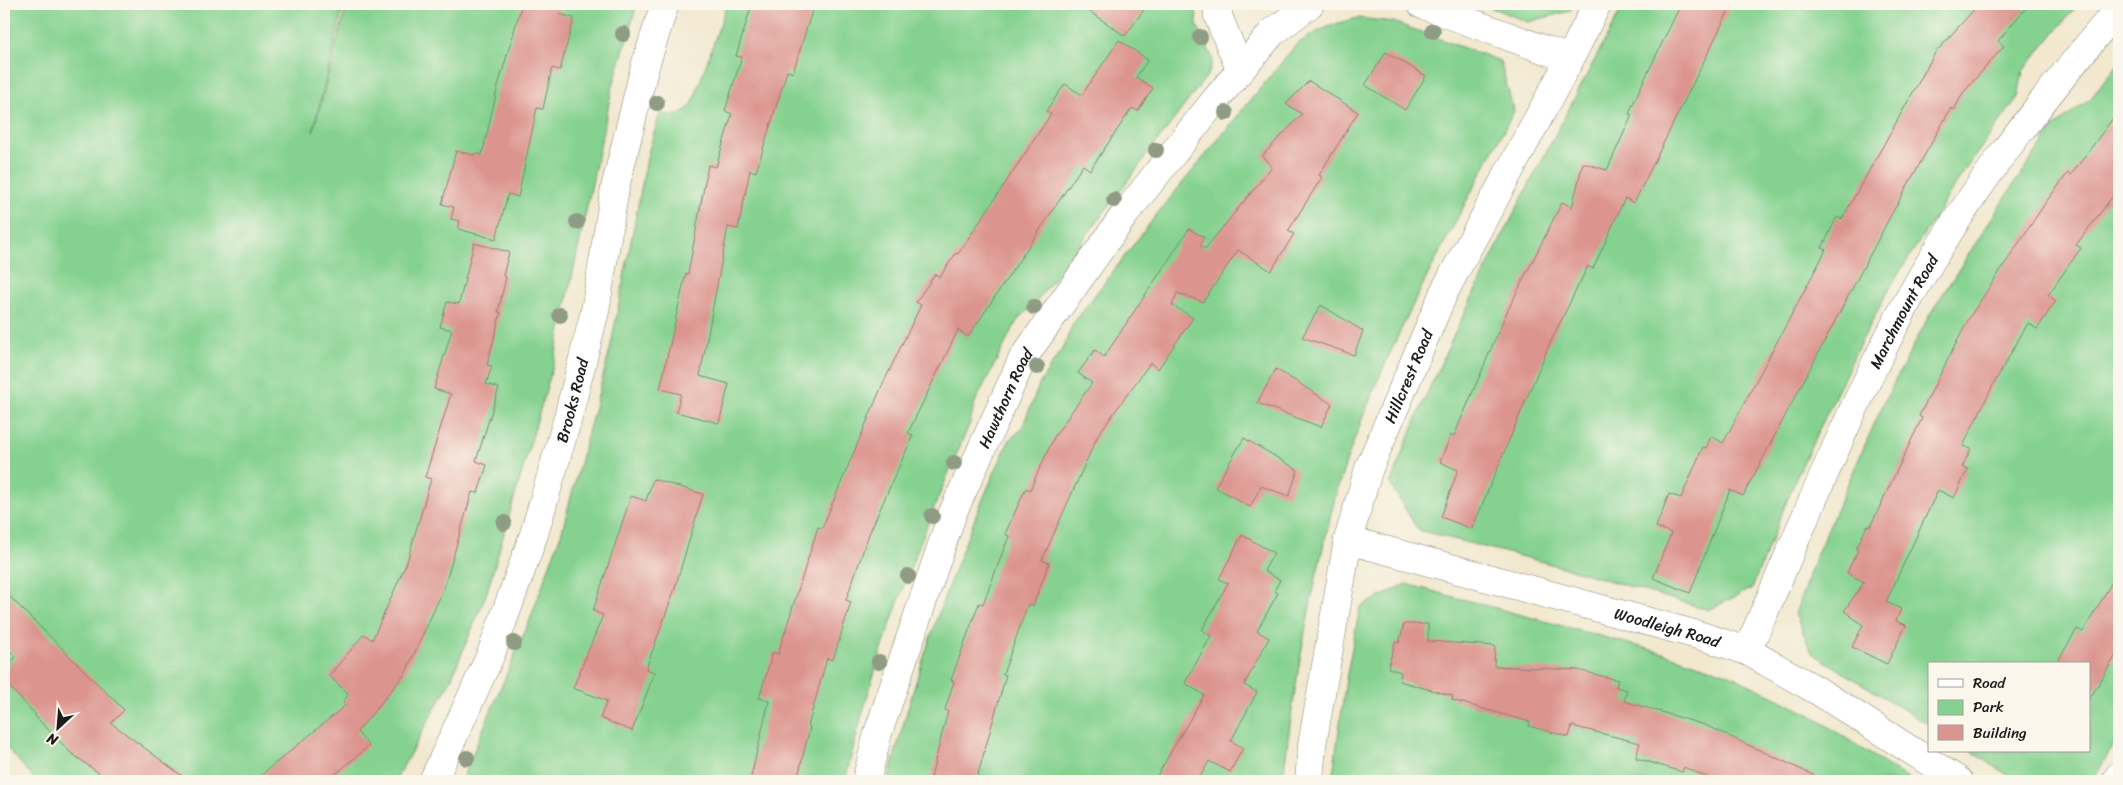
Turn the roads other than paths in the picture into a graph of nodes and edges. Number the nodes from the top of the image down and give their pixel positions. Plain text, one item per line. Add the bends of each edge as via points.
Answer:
1 (665, 4) edge
2 (1218, 4) edge
3 (1310, 4) edge
4 (1421, 4) edge
5 (1597, 4) edge
6 (2119, 8) edge
7 (1570, 59) junction
8 (1240, 69) junction
9 (1348, 540) junction
10 (1747, 651) junction
11 (2119, 776) edge
12 (433, 781) edge
13 (866, 781) edge
14 (1309, 781) edge
15 (1959, 781) edge
16 (2116, 781) edge

1 - 12 street, Brooks Road via 645,66 615,188 595,311 534,534 490,654
2 - 8 street via 1218,16
3 - 8 street, Hawthorn Road via 1272,32
4 - 7 street
5 - 7 street, Hillcrest Road
6 - 10 street, Marchmount Road via 1996,163 1898,320
7 - 9 street, Hillcrest Road via 1445,290 1369,468
8 - 13 street, Hawthorn Road via 1125,214 1023,358 953,512 878,733
9 - 10 street, Woodleigh Road
9 - 14 street, Hillcrest Road via 1312,745
10 - 15 street, Woodleigh Road via 1818,691
11 - 16 street

